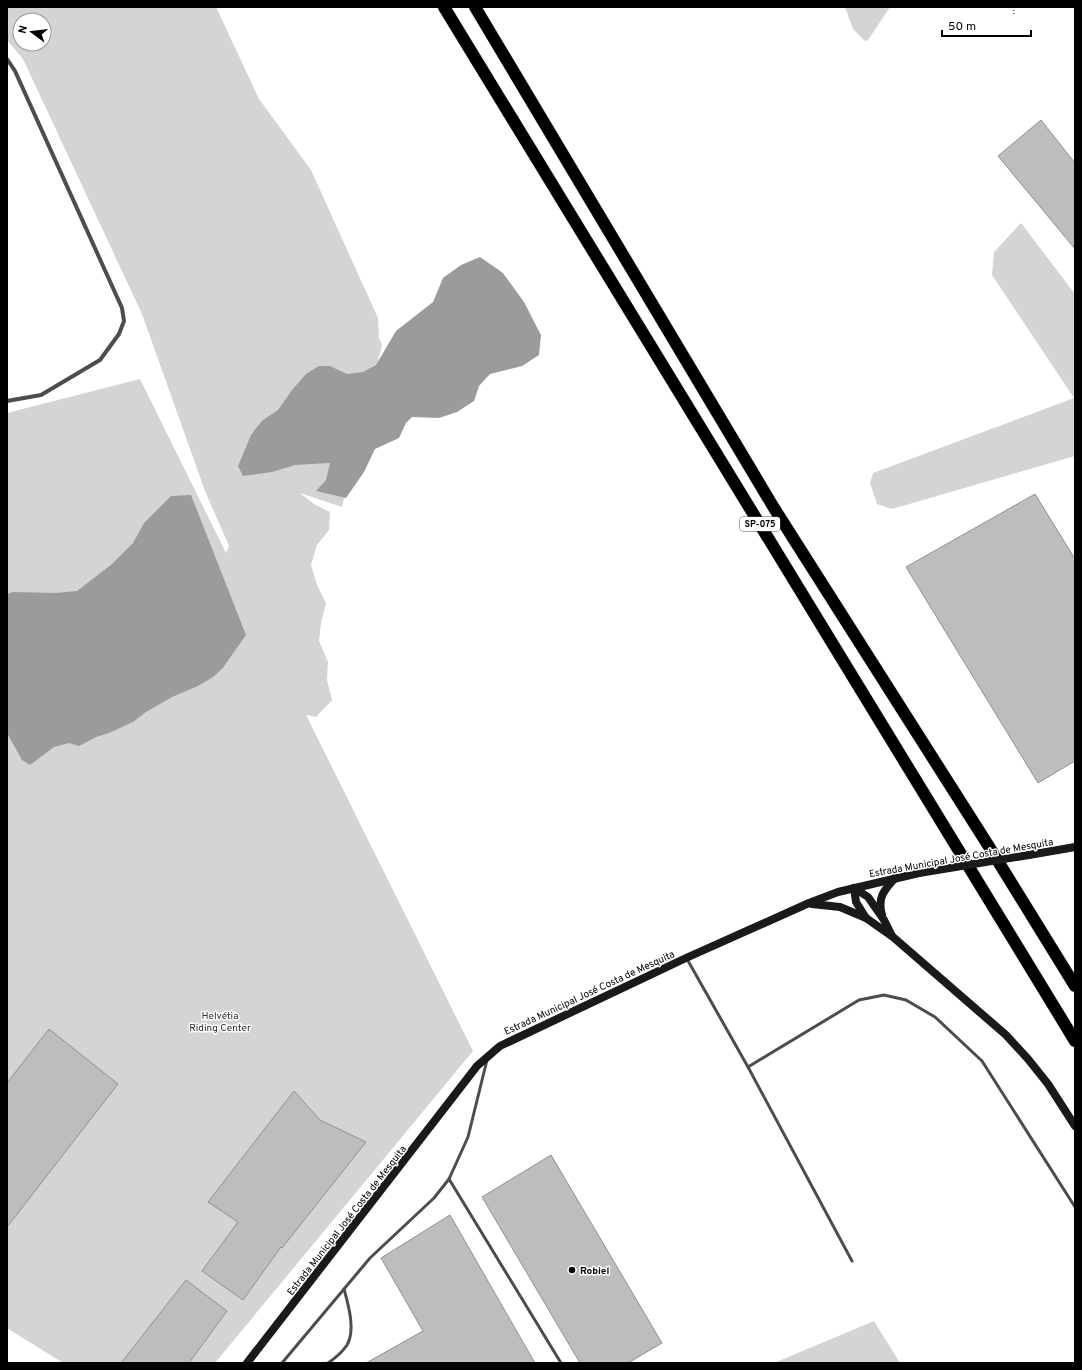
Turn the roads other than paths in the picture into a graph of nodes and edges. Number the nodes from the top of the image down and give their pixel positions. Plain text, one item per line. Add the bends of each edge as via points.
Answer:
1 (444, 7) edge
2 (475, 7) edge
3 (7, 59) edge
4 (7, 402) edge
5 (1073, 848) edge
6 (895, 878) junction
7 (854, 888) junction
8 (809, 903) junction
9 (866, 918) junction
10 (884, 920) junction
11 (893, 937) junction
12 (686, 958) junction
13 (1075, 986) edge
14 (1075, 1041) edge
15 (489, 1054) junction
16 (748, 1067) junction
17 (1075, 1126) edge
18 (448, 1179) junction
19 (1075, 1207) edge
20 (852, 1261) dead end
21 (344, 1289) junction
22 (247, 1363) edge
23 (282, 1363) edge
24 (328, 1363) edge
25 (561, 1363) edge

1 - 14 highway, SP-075
2 - 13 highway, SP-075 via 774,508
3 - 4 street via 18,78 119,301 124,321 119,334 100,360 41,395
5 - 6 main road, Estrada Municipal José Costa de Mesquita, bridge
6 - 7 main road, Estrada Municipal José Costa de Mesquita
6 - 10 main road via 884,890 880,900
7 - 8 main road, Estrada Municipal José Costa de Mesquita
7 - 9 main road via 856,902
7 - 10 main road via 868,898
8 - 9 main road via 840,907
8 - 12 main road, Estrada Municipal José Costa de Mesquita
9 - 11 main road
10 - 11 main road
11 - 17 main road via 1006,1035 1048,1084
12 - 15 main road, Estrada Municipal José Costa de Mesquita via 500,1046
12 - 16 lane
15 - 18 lane via 468,1138
15 - 22 main road, Estrada Municipal José Costa de Mesquita via 477,1066
16 - 19 lane via 859,1000 884,995 906,1000 935,1017 982,1061
16 - 20 lane
18 - 21 lane via 434,1198 370,1258
18 - 25 lane
21 - 23 lane
21 - 24 lane via 351,1317 350,1335 347,1345

